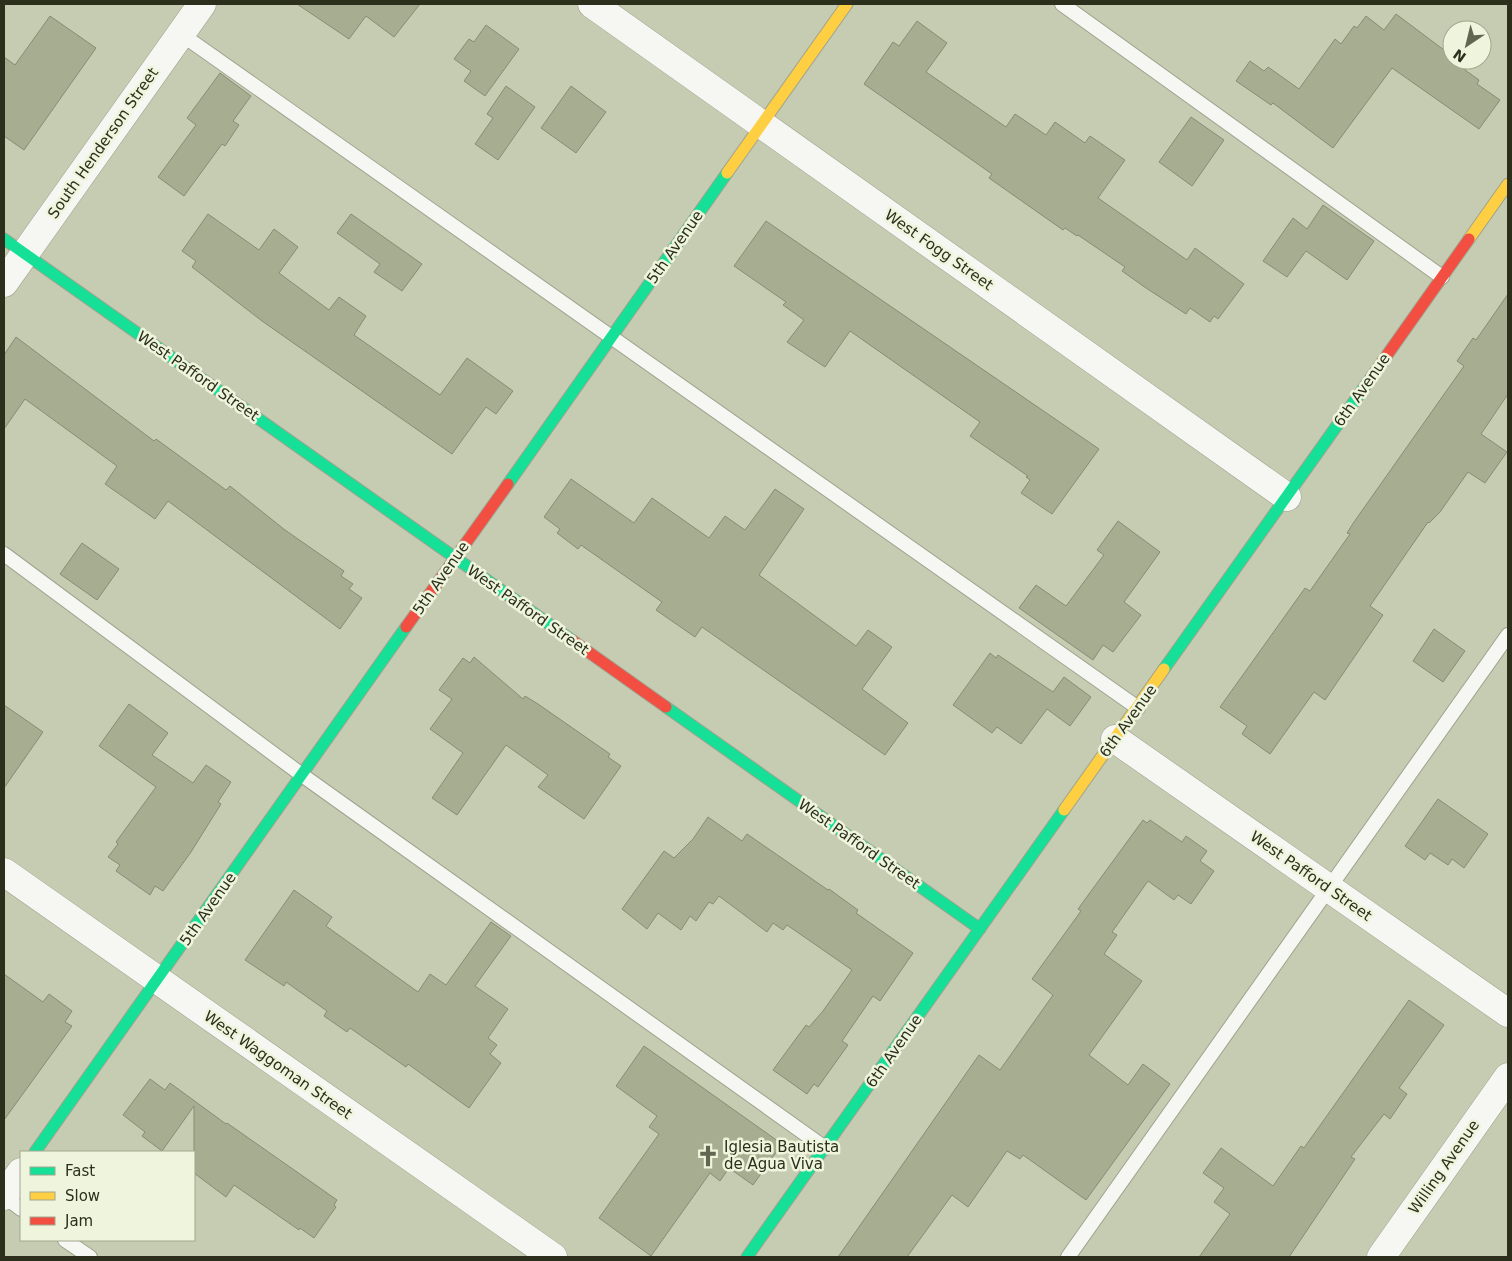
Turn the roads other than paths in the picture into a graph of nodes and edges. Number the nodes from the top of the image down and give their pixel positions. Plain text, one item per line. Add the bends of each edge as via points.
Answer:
1 (202, 4) edge
2 (592, 4) edge
3 (847, 4) edge
4 (1062, 4) edge
5 (181, 34) junction
6 (762, 124) junction
7 (1508, 184) edge
8 (14, 246) edge
9 (1442, 277) junction
10 (4, 283) edge
11 (613, 336) junction
12 (1287, 496) junction
13 (4, 554) edge
14 (455, 558) junction
15 (1508, 635) edge
16 (1138, 708) junction
17 (1115, 739) junction
18 (302, 775) junction
19 (4, 872) edge
20 (1329, 889) junction
21 (980, 929) junction
22 (158, 980) junction
23 (1508, 1013) edge
24 (1508, 1077) edge
25 (826, 1148) junction
26 (36, 1151) edge
27 (20, 1173) edge
28 (4, 1196) edge
29 (20, 1208) edge
30 (66, 1241) edge
31 (90, 1257) edge
32 (553, 1257) edge
33 (748, 1257) edge
34 (1068, 1257) edge
35 (1381, 1257) edge

1 - 5 street, South Henderson Street
2 - 6 street, West Fogg Street
3 - 6 street, 5th Avenue
4 - 9 lane
5 - 8 street, South Henderson Street
5 - 11 lane via 577,314
6 - 11 street, 5th Avenue
6 - 12 street, West Fogg Street
7 - 9 street, 6th Avenue
8 - 10 street, South Henderson Street
8 - 14 street, West Pafford Street
9 - 12 street, 6th Avenue
11 - 14 street, 5th Avenue
11 - 16 lane
12 - 16 street, 6th Avenue
13 - 18 lane
14 - 18 street, 5th Avenue
14 - 21 street, West Pafford Street
15 - 20 lane
16 - 17 street, 6th Avenue
17 - 20 street, West Pafford Street
17 - 21 street, 6th Avenue
18 - 22 street, 5th Avenue
18 - 25 lane
19 - 22 street, West Waggoman Street
20 - 23 street, West Pafford Street
20 - 34 lane
21 - 25 street, 6th Avenue
22 - 26 street, 5th Avenue
22 - 32 street, West Waggoman Street
24 - 35 street, Willing Avenue
25 - 33 street, 6th Avenue
27 - 28 street
28 - 29 lane
30 - 31 lane

